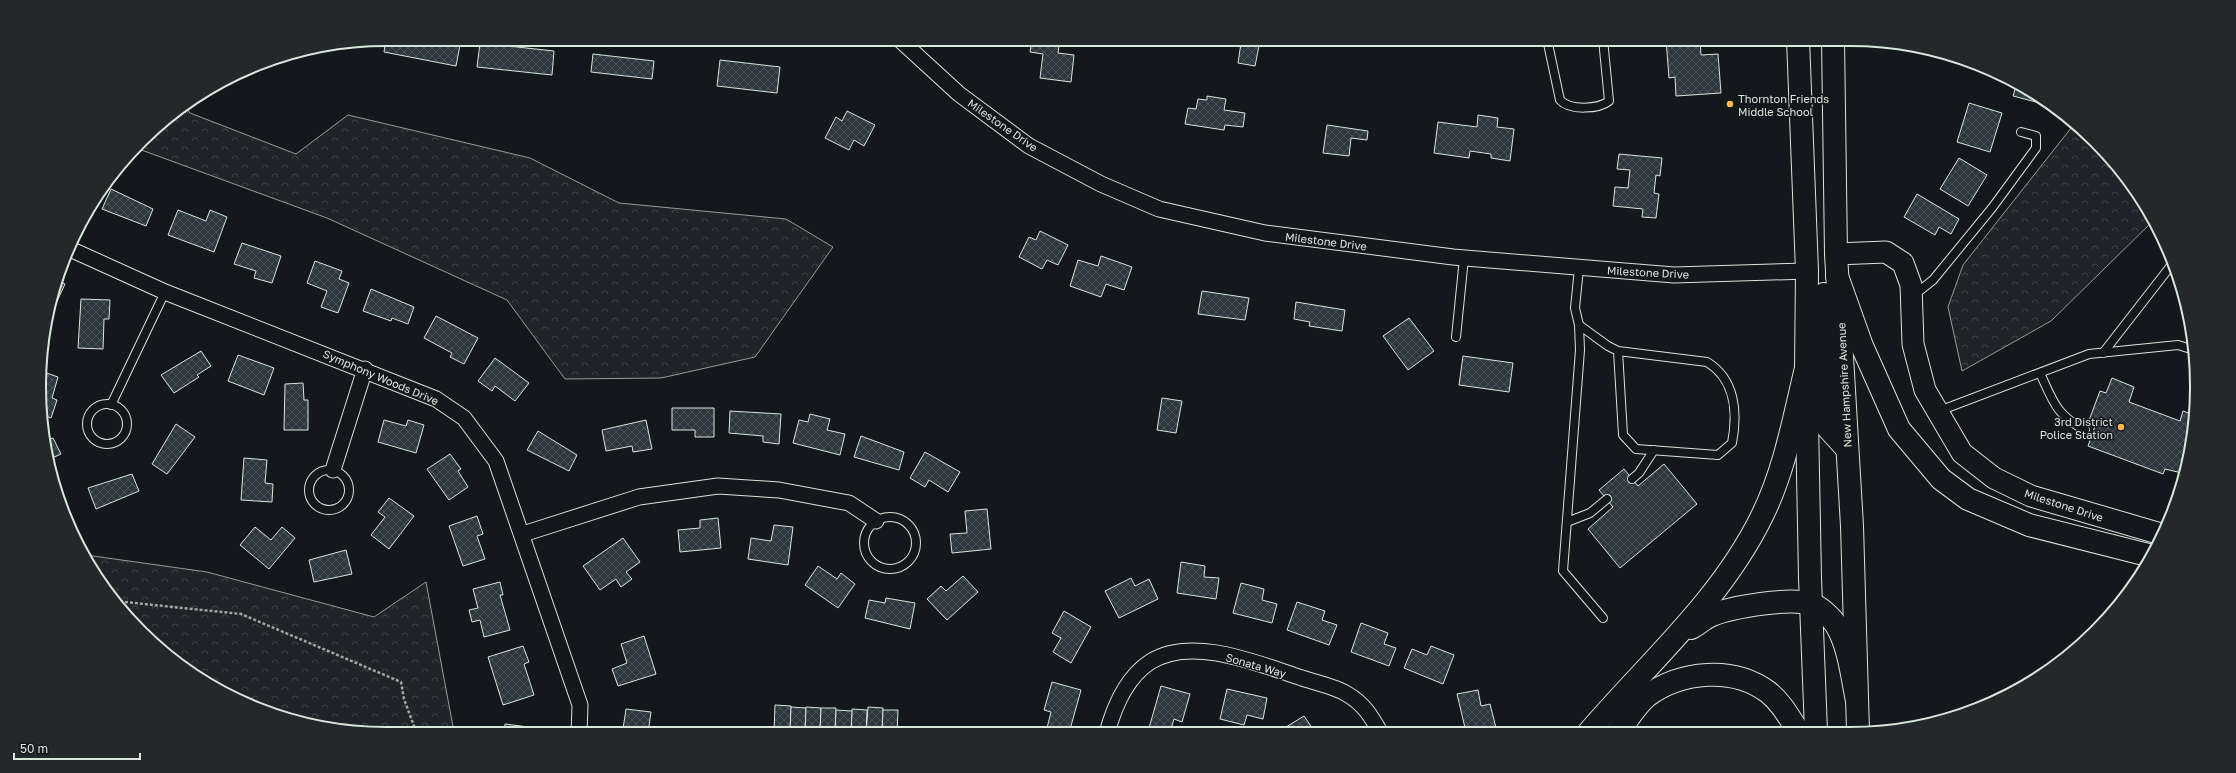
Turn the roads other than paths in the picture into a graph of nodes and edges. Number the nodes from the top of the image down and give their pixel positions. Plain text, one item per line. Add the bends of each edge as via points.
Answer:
1 (908, 46) edge
2 (1548, 46) edge
3 (1604, 46) edge
4 (1798, 46) edge
5 (1833, 46) edge
6 (2021, 132) dead end
7 (1803, 162) junction
8 (74, 251) edge
9 (1836, 254) junction
10 (1464, 258) junction
11 (1579, 268) junction
12 (2169, 268) edge
13 (1807, 271) junction
14 (1837, 276) junction
15 (165, 292) junction
16 (1911, 296) junction
17 (1580, 325) junction
18 (1456, 337) dead end
19 (2188, 348) edge
20 (1618, 351) junction
21 (2103, 353) junction
22 (1806, 368) junction
23 (365, 369) junction
24 (2040, 373) junction
25 (111, 405) junction
26 (1936, 412) junction
27 (2085, 430) dead end
28 (1847, 449) junction
29 (1654, 450) junction
30 (333, 470) junction
31 (1632, 478) dead end
32 (1607, 499) dead end
33 (876, 521) junction
34 (1567, 522) junction
35 (2157, 533) edge
36 (523, 534) junction
37 (2145, 554) edge
38 (1811, 604) junction
39 (1603, 618) dead end
40 (1672, 641) junction
41 (1857, 701) junction
42 (579, 727) edge
43 (1108, 727) edge
44 (1377, 727) edge
45 (1594, 727) edge
46 (1622, 727) edge
47 (1795, 727) edge
48 (1816, 727) edge
49 (1858, 727) edge

1 - 10 street, Milestone Drive via 959,94 1029,146 1101,184 1159,208 1265,233
2 - 3 lane via 1560,100 1564,105 1573,108 1605,105 1610,101
4 - 7 main road
5 - 9 main road, New Hampshire Avenue
6 - 16 lane via 2036,136 2036,148 1992,208 1929,285
7 - 9 main road via 1816,173 1820,233
7 - 13 main road
8 - 15 street, Symphony Woods Drive
9 - 14 main road, New Hampshire Avenue
9 - 16 street, Milestone Drive via 1886,252 1903,263 1911,285
10 - 11 street, Milestone Drive
10 - 18 lane
11 - 13 street, Milestone Drive via 1674,275
11 - 17 lane via 1576,308
12 - 21 lane
13 - 22 main road
13 - 28 main road via 1816,271 1823,278 1827,427
14 - 28 main road, New Hampshire Avenue
14 - 37 main road via 1862,346 1899,430 1942,479 1968,499 2029,525
15 - 23 street, Symphony Woods Drive
15 - 25 lane
16 - 26 street, Milestone Drive via 1913,344 1925,390
17 - 20 lane
17 - 34 lane
19 - 21 lane via 2178,345
20 - 29 lane via 1623,435 1636,449
20 - 29 lane via 1707,362 1718,368 1731,389 1735,428 1732,443 1718,455
21 - 24 lane via 2089,354
22 - 38 main road
22 - 40 main road via 1784,456 1762,515 1738,558 1706,604
23 - 30 street
23 - 36 street, Symphony Woods Drive via 436,398 464,418 496,460
24 - 26 lane
24 - 27 lane via 2061,414
25 - 25 lane via 97,407 88,418 89,433 100,442 115,442 126,429 123,413
26 - 35 street, Milestone Drive via 1962,453 1994,478 2031,496
28 - 41 main road, New Hampshire Avenue
29 - 31 lane
30 - 30 lane via 318,473 312,478 309,486 310,499 323,510 339,508 349,495 346,480
32 - 34 lane via 1590,513
33 - 33 lane via 866,535 864,544 870,558 879,566 890,569 906,563 916,548 914,531 897,518
33 - 36 street via 849,503 779,490 718,486 639,497
34 - 39 lane via 1563,571
36 - 42 street, Symphony Woods Drive via 580,705
38 - 40 main road via 1756,604 1712,615
38 - 41 main road via 1828,615 1836,626 1846,649
38 - 48 main road
40 - 45 main road
41 - 49 main road, New Hampshire Avenue
43 - 44 street, Sonata Way via 1111,717 1134,674 1151,661 1174,652 1206,652 1242,658 1346,693 1366,708
46 - 47 main road via 1647,697 1676,680 1710,674 1748,682 1769,693 1784,709

